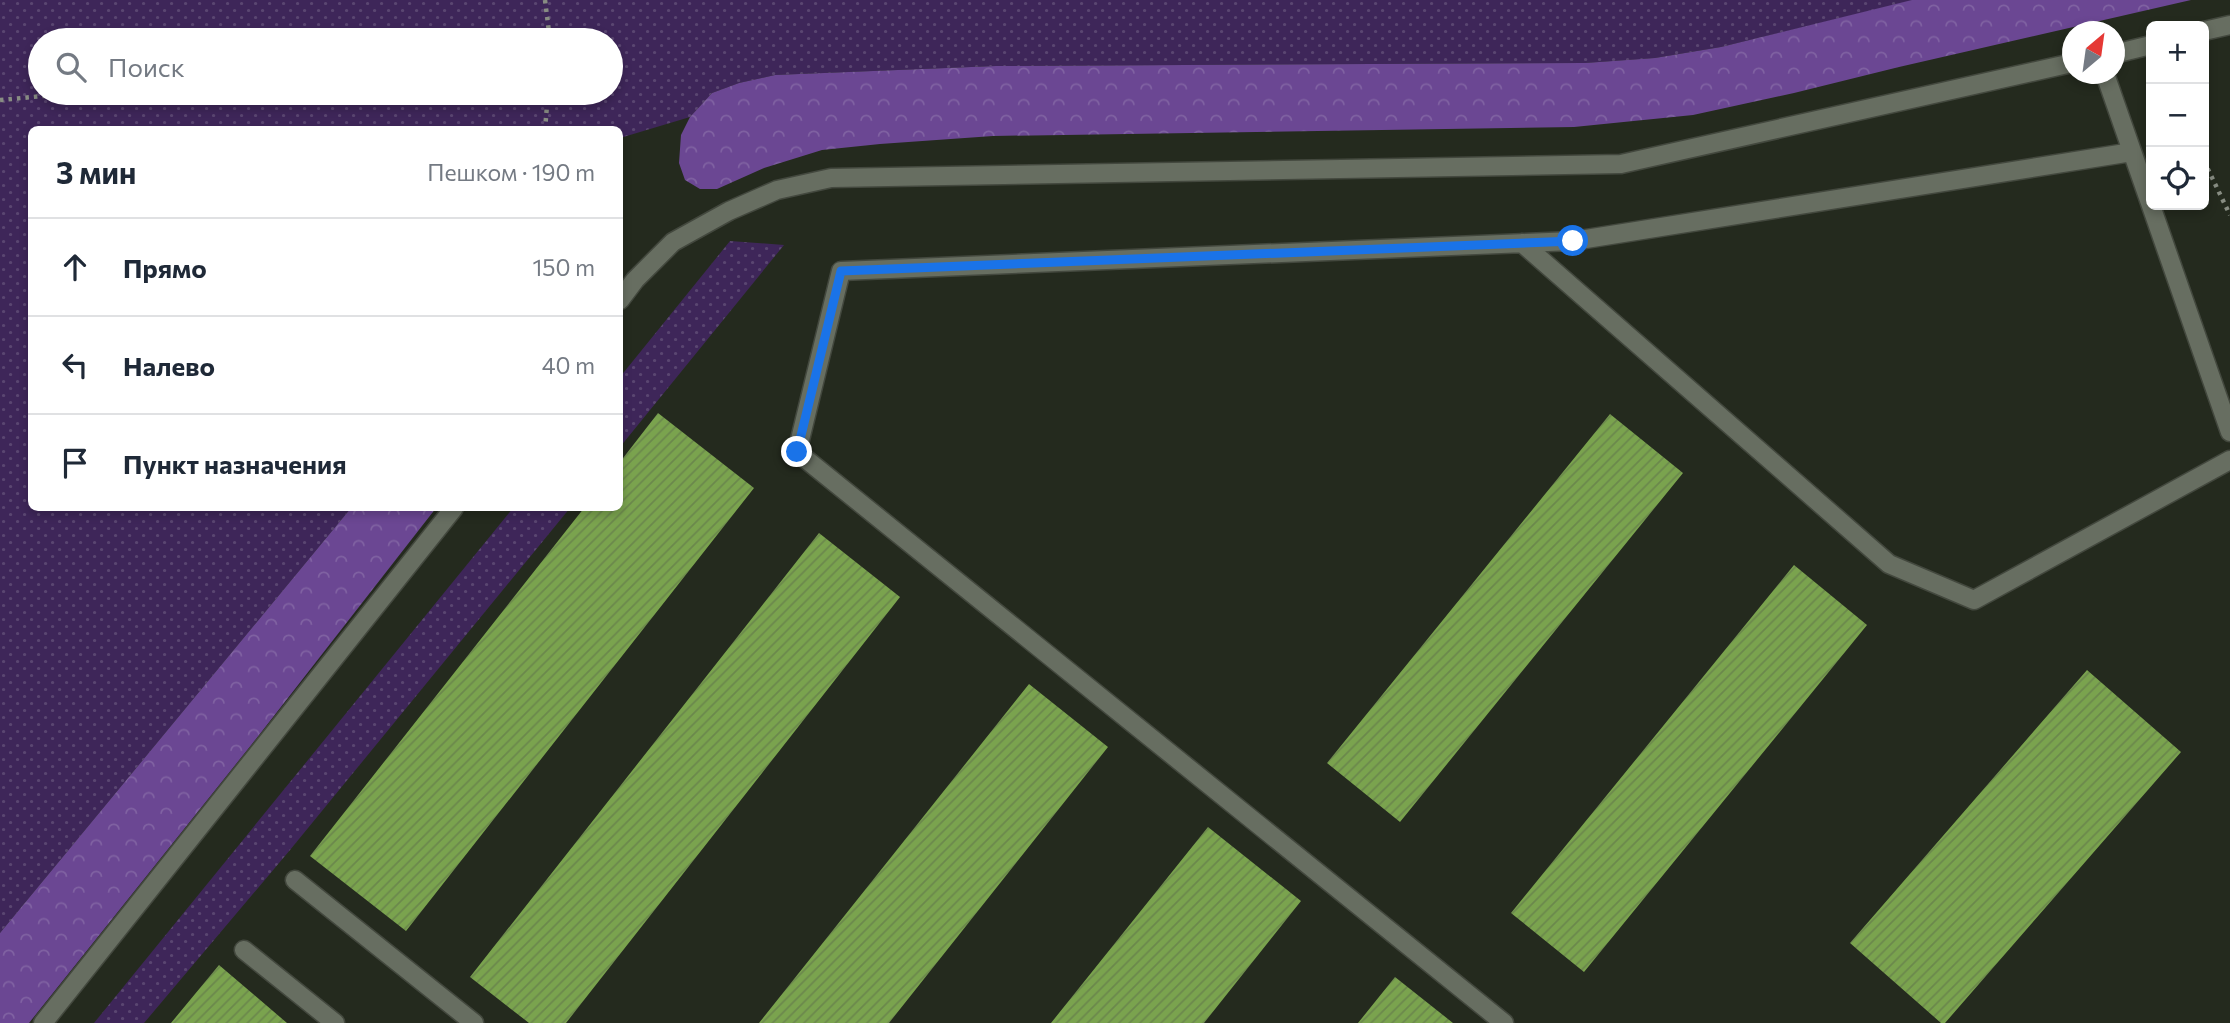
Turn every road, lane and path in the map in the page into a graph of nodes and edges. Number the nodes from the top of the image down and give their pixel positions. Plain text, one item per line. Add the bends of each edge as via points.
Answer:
1 (545, 0) edge
2 (2230, 25) edge
3 (548, 28) edge
4 (2209, 31) edge
5 (2146, 46) edge
6 (2125, 52) edge
7 (2062, 65) edge
8 (2108, 84) edge
9 (28, 97) edge
10 (0, 100) edge
11 (547, 105) edge
12 (545, 126) edge
13 (2132, 152) junction
14 (2209, 171) edge
15 (2230, 215) edge
16 (1522, 243) junction
17 (623, 296) edge
18 (2230, 432) edge
19 (2230, 460) edge
20 (452, 511) edge
21 (295, 880) dead end
22 (244, 950) dead end
23 (43, 1023) edge
24 (335, 1023) edge
25 (474, 1023) edge
26 (1504, 1023) edge

1 - 3 path
2 - 4 street
5 - 6 street
7 - 17 street via 1621,164 831,178 777,190 673,242
8 - 13 street
9 - 10 path
11 - 12 path
13 - 16 street via 1573,241
13 - 18 street
14 - 15 path
16 - 19 street via 1889,564 1974,600
16 - 26 street via 841,271 797,452
20 - 23 street
21 - 25 street
22 - 24 street

